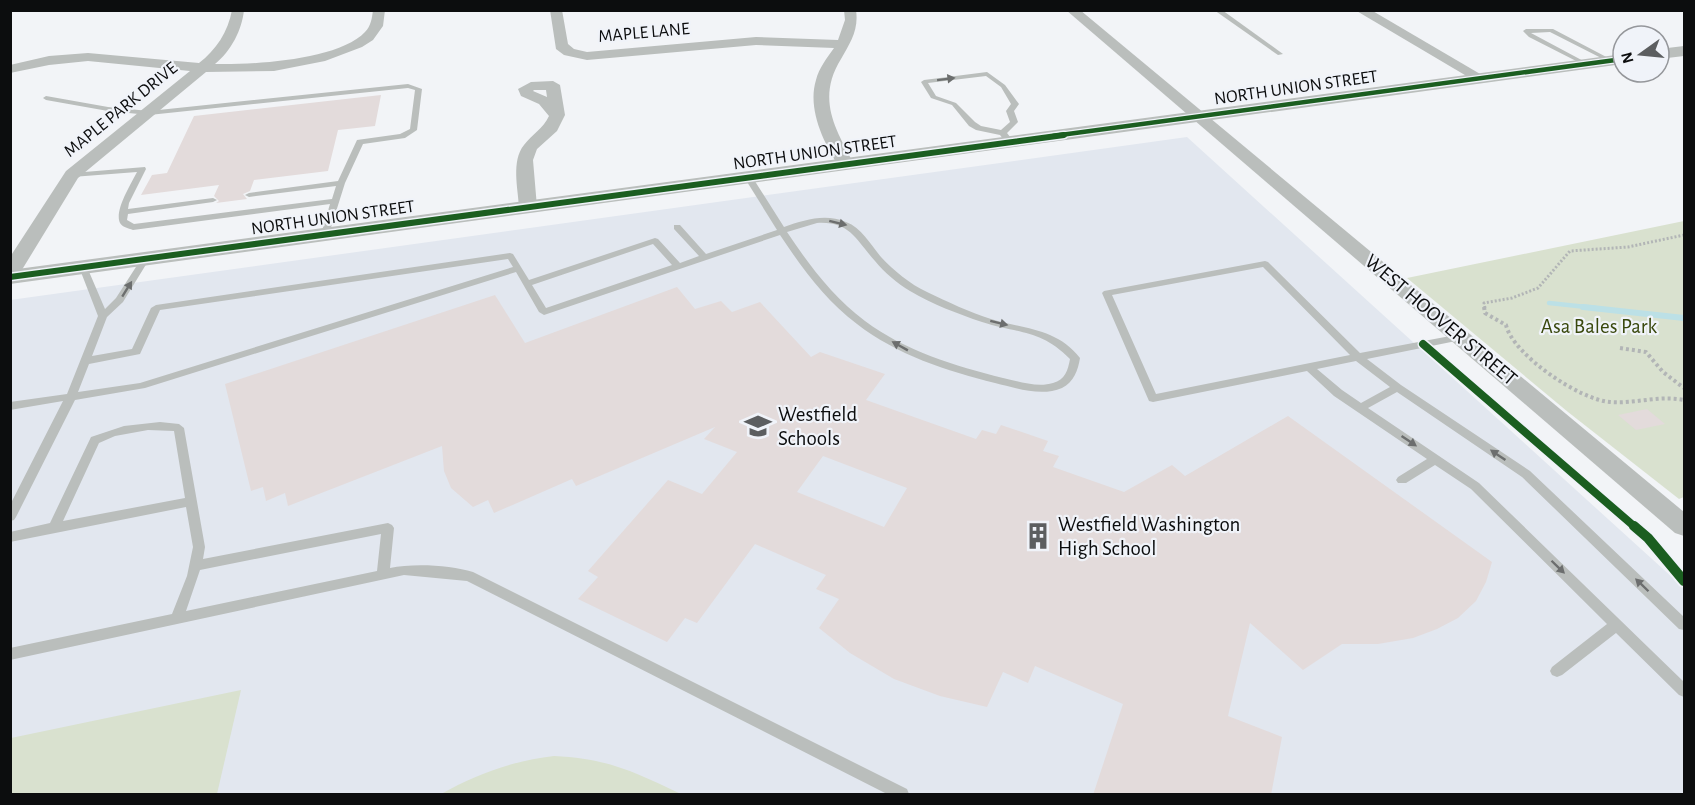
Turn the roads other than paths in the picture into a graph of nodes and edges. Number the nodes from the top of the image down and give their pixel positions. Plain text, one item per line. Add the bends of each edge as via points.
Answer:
1 (238, 10) edge
2 (379, 10) edge
3 (556, 10) edge
4 (850, 10) edge
5 (1072, 10) edge
6 (1217, 10) edge
7 (1361, 10) edge
8 (842, 44) junction
9 (1280, 54) dead end
10 (1611, 57) edge
11 (1611, 61) edge
12 (1586, 64) junction
13 (206, 67) junction
14 (10, 69) edge
15 (1480, 78) junction
16 (46, 98) dead end
17 (149, 113) junction
18 (557, 115) dead end
19 (1196, 117) junction
20 (1006, 138) junction
21 (846, 164) junction
22 (72, 175) junction
23 (748, 177) junction
24 (341, 183) junction
25 (249, 195) dead end
26 (213, 200) dead end
27 (335, 201) junction
28 (528, 207) junction
29 (123, 212) junction
30 (677, 227) dead end
31 (782, 231) junction
32 (325, 234) junction
33 (704, 257) junction
34 (146, 258) junction
35 (678, 266) junction
36 (83, 267) junction
37 (518, 268) junction
38 (10, 275) edge
39 (528, 283) junction
40 (103, 316) junction
41 (1461, 337) junction
42 (1358, 357) junction
43 (85, 361) junction
44 (1309, 367) junction
45 (1397, 387) junction
46 (72, 395) junction
47 (10, 406) edge
48 (1361, 408) junction
49 (1436, 459) junction
50 (1402, 480) dead end
51 (192, 501) junction
52 (10, 517) edge
53 (1684, 526) edge
54 (54, 527) junction
55 (10, 537) edge
56 (195, 566) junction
57 (383, 575) junction
58 (177, 618) junction
59 (1617, 624) junction
60 (1684, 625) edge
61 (10, 654) edge
62 (1557, 671) dead end
63 (1684, 691) edge
64 (902, 795) edge

1 - 13 street, MAPLE PARK DRIVE via 236,23 219,54
2 - 13 street via 375,32 335,53 278,66
3 - 8 street, MAPLE LANE via 561,46 587,56 756,41
4 - 8 street via 852,24
5 - 19 street, WEST HOOVER STREET
6 - 9 lane
7 - 15 street
8 - 21 street via 826,68 821,89 824,117
10 - 12 lane via 1551,30 1526,31
11 - 12 street, NORTH UNION STREET
12 - 15 street, NORTH UNION STREET
13 - 14 street via 89,57
13 - 17 street, MAPLE PARK DRIVE
15 - 19 street, NORTH UNION STREET
16 - 17 lane
17 - 22 street, MAPLE PARK DRIVE
17 - 24 lane via 408,86 419,89 413,130 402,136 360,142
18 - 28 street via 551,128 527,152
19 - 20 street, NORTH UNION STREET
19 - 41 street, WEST HOOVER STREET
20 -> 20 lane via 972,124 954,104 933,97 924,82 987,75 994,78 1015,104 1010,111 1014,122
20 - 21 street, NORTH UNION STREET
21 - 23 street, NORTH UNION STREET
22 - 29 lane via 142,169
22 - 38 street, MAPLE PARK DRIVE
23 - 28 street, NORTH UNION STREET
23 - 31 lane
24 - 25 lane
24 - 27 lane
26 - 29 lane
27 - 29 lane via 133,227 123,221
27 - 32 lane
28 - 32 street, NORTH UNION STREET
30 - 33 lane
31 -> 31 lane via 824,220 850,226 887,266 920,292 986,320 1049,335 1060,342 1075,358 1072,374 1062,384 1027,387 953,369 908,351 847,311 817,280
31 - 33 lane
32 - 34 street, NORTH UNION STREET
33 - 35 lane
34 - 36 street, NORTH UNION STREET
40 -> 34 lane via 120,300
35 - 39 lane via 655,242
35 - 39 lane via 544,312
36 - 38 street, NORTH UNION STREET
36 - 40 lane
37 - 39 lane
37 - 43 lane via 510,256 156,308 135,352
37 - 46 lane via 141,386
40 - 43 lane
41 - 42 lane
41 - 53 street, WEST HOOVER STREET
42 - 44 lane
42 - 44 lane via 1265,264 1107,293 1153,398
42 - 45 lane
43 - 46 lane
44 - 48 lane
45 - 48 lane
60 -> 45 lane via 1526,474
46 - 47 lane
46 - 52 lane
48 -> 49 lane
49 - 50 lane
49 -> 59 lane via 1475,486
51 - 54 lane
51 - 54 lane via 179,428 155,426 105,434 95,440
51 - 56 lane via 199,547
54 - 55 lane
56 - 57 lane via 388,528
56 - 58 lane
57 - 58 lane
57 - 64 lane via 404,570 469,576
58 - 61 lane
59 - 62 lane
59 - 63 lane

